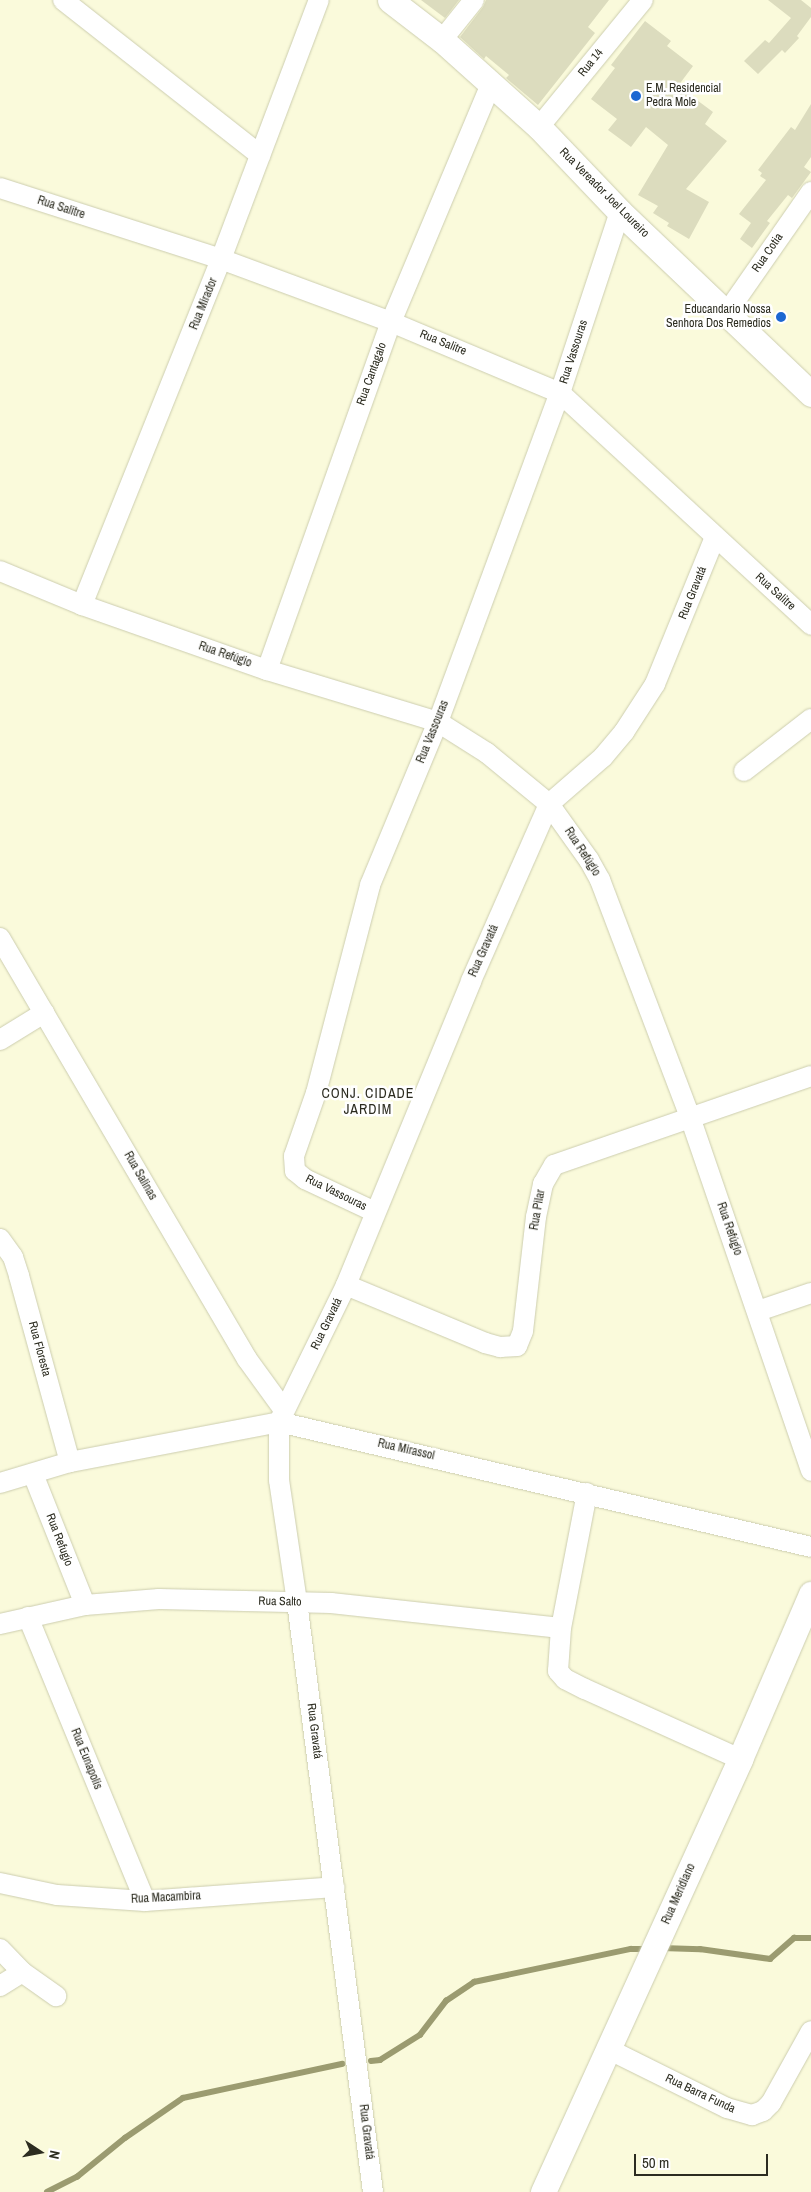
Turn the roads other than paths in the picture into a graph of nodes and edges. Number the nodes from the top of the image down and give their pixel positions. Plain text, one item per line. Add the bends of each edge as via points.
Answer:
1 (63, 0) edge
2 (320, 0) edge
3 (390, 0) edge
4 (474, 0) edge
5 (643, 0) edge
6 (442, 40) junction
7 (491, 84) junction
8 (539, 127) junction
9 (260, 155) junction
10 (0, 188) edge
11 (811, 192) edge
12 (620, 212) junction
13 (222, 259) junction
14 (726, 314) junction
15 (391, 322) junction
16 (560, 393) junction
17 (811, 394) edge
18 (715, 537) junction
19 (0, 571) edge
20 (82, 605) junction
21 (811, 625) edge
22 (267, 670) junction
23 (811, 718) edge
24 (438, 722) junction
25 (744, 771) dead end
26 (550, 804) junction
27 (0, 938) edge
28 (44, 1013) junction
29 (0, 1040) edge
30 (811, 1076) edge
31 (690, 1117) junction
32 (375, 1212) junction
33 (0, 1239) edge
34 (346, 1285) junction
35 (811, 1293) edge
36 (758, 1311) junction
37 (282, 1416) junction
38 (70, 1462) junction
39 (811, 1471) edge
40 (33, 1474) junction
41 (0, 1483) edge
42 (587, 1493) junction
43 (811, 1547) edge
44 (811, 1594) edge
45 (297, 1602) junction
46 (85, 1605) junction
47 (28, 1616) junction
48 (0, 1624) edge
49 (562, 1628) junction
50 (740, 1759) junction
51 (0, 1883) edge
52 (334, 1887) junction
53 (144, 1901) junction
54 (0, 1949) edge
55 (22, 1972) junction
56 (0, 1986) edge
57 (56, 1996) dead end
58 (811, 2031) edge
59 (608, 2049) junction
60 (374, 2192) edge
61 (543, 2192) edge

1 - 9 street
2 - 9 street, Rua Mirador
3 - 6 street, Rua Vereador Joel Loureiro
4 - 6 street
5 - 8 street, Rua 14
6 - 7 street, Rua Vereador Joel Loureiro
7 - 8 street, Rua Vereador Joel Loureiro
7 - 15 street, Rua Cantagalo
8 - 12 street, Rua Vereador Joel Loureiro
9 - 13 street, Rua Mirador
10 - 13 street, Rua Salitre
11 - 14 street, Rua Cotia
12 - 14 street, Rua Vereador Joel Loureiro
12 - 16 street, Rua Vassouras
13 - 15 street, Rua Salitre
13 - 20 street, Rua Mirador
14 - 17 street, Rua Vereador Joel Loureiro
15 - 16 street, Rua Salitre
15 - 22 street, Rua Cantagalo
16 - 18 street, Rua Salitre
16 - 24 street, Rua Vassouras
18 - 21 street, Rua Salitre
18 - 26 street, Rua Gravatá via 655,684 624,732 603,757
19 - 20 street, Rua Refúgio
20 - 22 street, Rua Refúgio
22 - 24 street, Rua Refúgio
23 - 25 street
24 - 26 street, Rua Refúgio via 487,753
24 - 32 street, Rua Vassouras via 370,885 316,1093 293,1162 294,1171 305,1179
26 - 31 street, Rua Refúgio via 590,860 600,880
26 - 32 street, Rua Gravatá via 471,980
27 - 28 street, Rua Salinas
28 - 29 street
28 - 37 street, Rua Salinas
30 - 31 street, Rua Pilar
31 - 34 street, Rua Pilar via 554,1165 548,1172 536,1217 522,1331 516,1346 500,1347 485,1343
31 - 36 street, Rua Refúgio
32 - 34 street, Rua Gravatá
33 - 38 street, Rua Floresta via 19,1276
34 - 37 street, Rua Gravatá
35 - 36 street
36 - 39 street, Rua Refúgio
37 - 38 street, Rua Mirassol
37 - 42 street, Rua Mirassol
37 - 45 street, Rua Gravatá via 279,1480
38 - 40 street, Rua Mirassol
40 - 41 street, Rua Mirassol
40 - 46 street, Rua Refugio
42 - 43 street, Rua Mirassol
42 - 49 street
44 - 50 street, Rua Meridiano
45 - 46 street, Rua Salto via 159,1600
45 - 49 street, Rua Salto via 355,1605
45 - 52 street, Rua Gravatá
46 - 47 street, Rua Salto
47 - 48 street, Rua Salto
47 - 53 street, Rua Eunapolis
49 - 50 street via 557,1666 565,1679
50 - 59 street, Rua Meridiano
51 - 53 street, Rua Macambira via 57,1895
52 - 53 street, Rua Macambira
52 - 60 street, Rua Gravatá
54 - 55 street
55 - 56 street
55 - 57 street
58 - 59 street, Rua Barra Funda via 771,2103 752,2115 727,2108
59 - 61 street, Rua Meridiano

